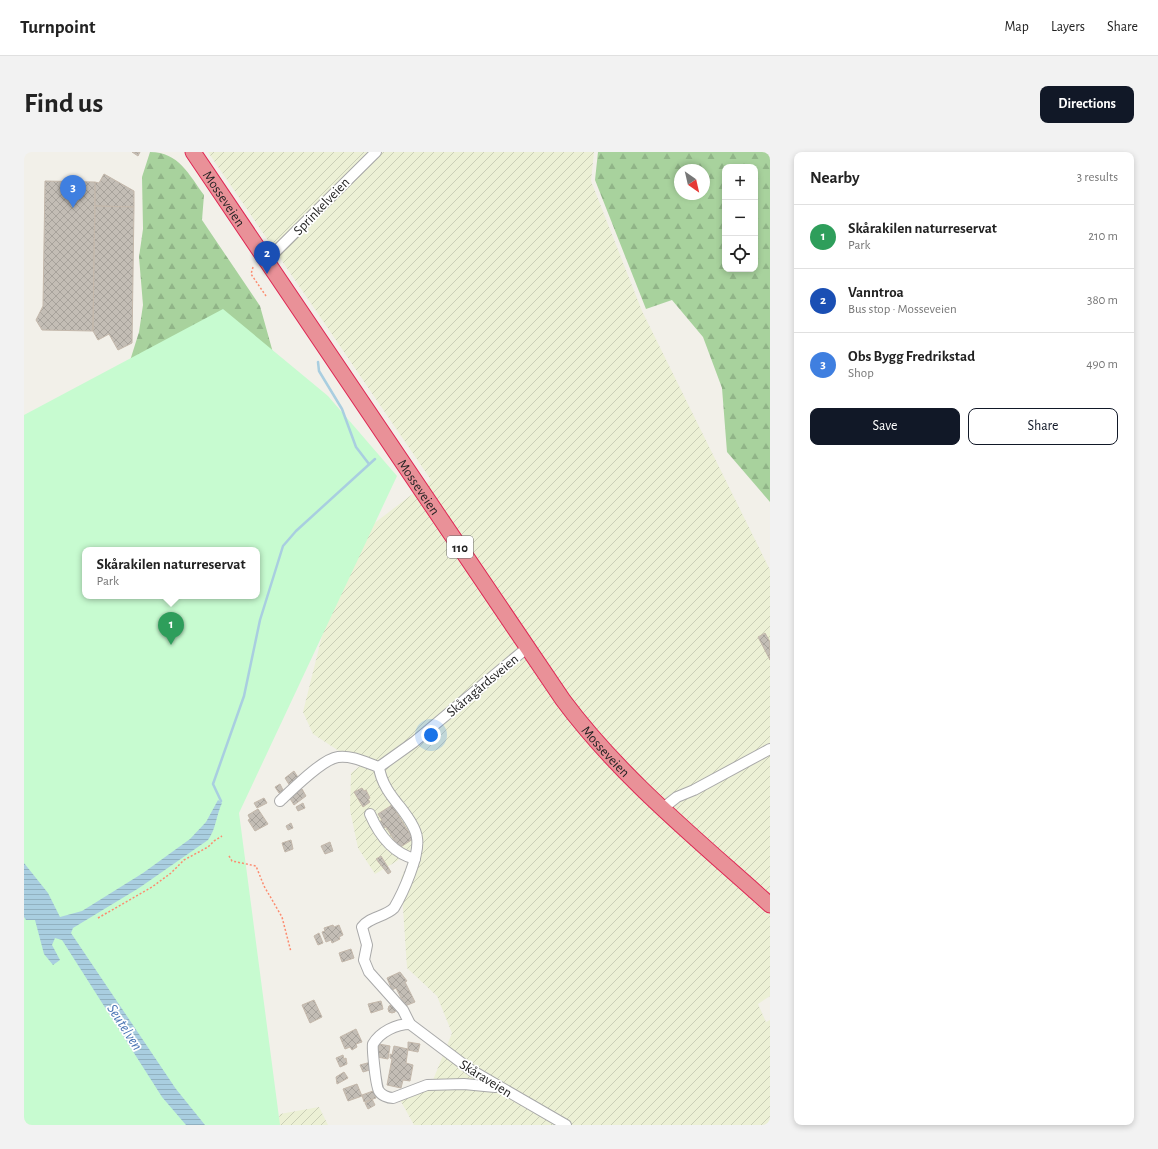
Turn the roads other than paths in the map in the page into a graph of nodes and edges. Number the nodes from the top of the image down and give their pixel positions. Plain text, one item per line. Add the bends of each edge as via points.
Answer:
1 (193, 152) edge
2 (376, 152) edge
3 (260, 264) junction
4 (528, 647) junction
5 (770, 749) edge
6 (379, 768) junction
7 (280, 801) dead end
8 (663, 808) junction
9 (370, 814) dead end
10 (415, 859) junction
11 (770, 905) edge
12 (410, 1024) junction
13 (500, 1088) junction
14 (566, 1125) edge

1 - 3 highway, Mosseveien / 110
2 - 3 street, Sprinkelveien via 290,238
3 - 4 highway, Mosseveien / 110
4 - 6 street, Skåragårdsveien
4 - 8 highway, Mosseveien / 110 via 587,732
5 - 8 street via 677,797
6 - 7 street via 354,758 337,757 314,771
6 - 10 street via 387,788 416,833
8 - 11 highway, Mosseveien / 110
9 - 10 street via 391,847 402,856
10 - 12 street via 394,908 388,914 367,922 362,927 367,945 364,960 370,972 403,1010
12 - 13 street, Skåraveien via 471,1070
12 - 13 street via 385,1031 375,1040 372,1048 378,1091 389,1098 431,1084 486,1085
13 - 14 street, Skåraveien

